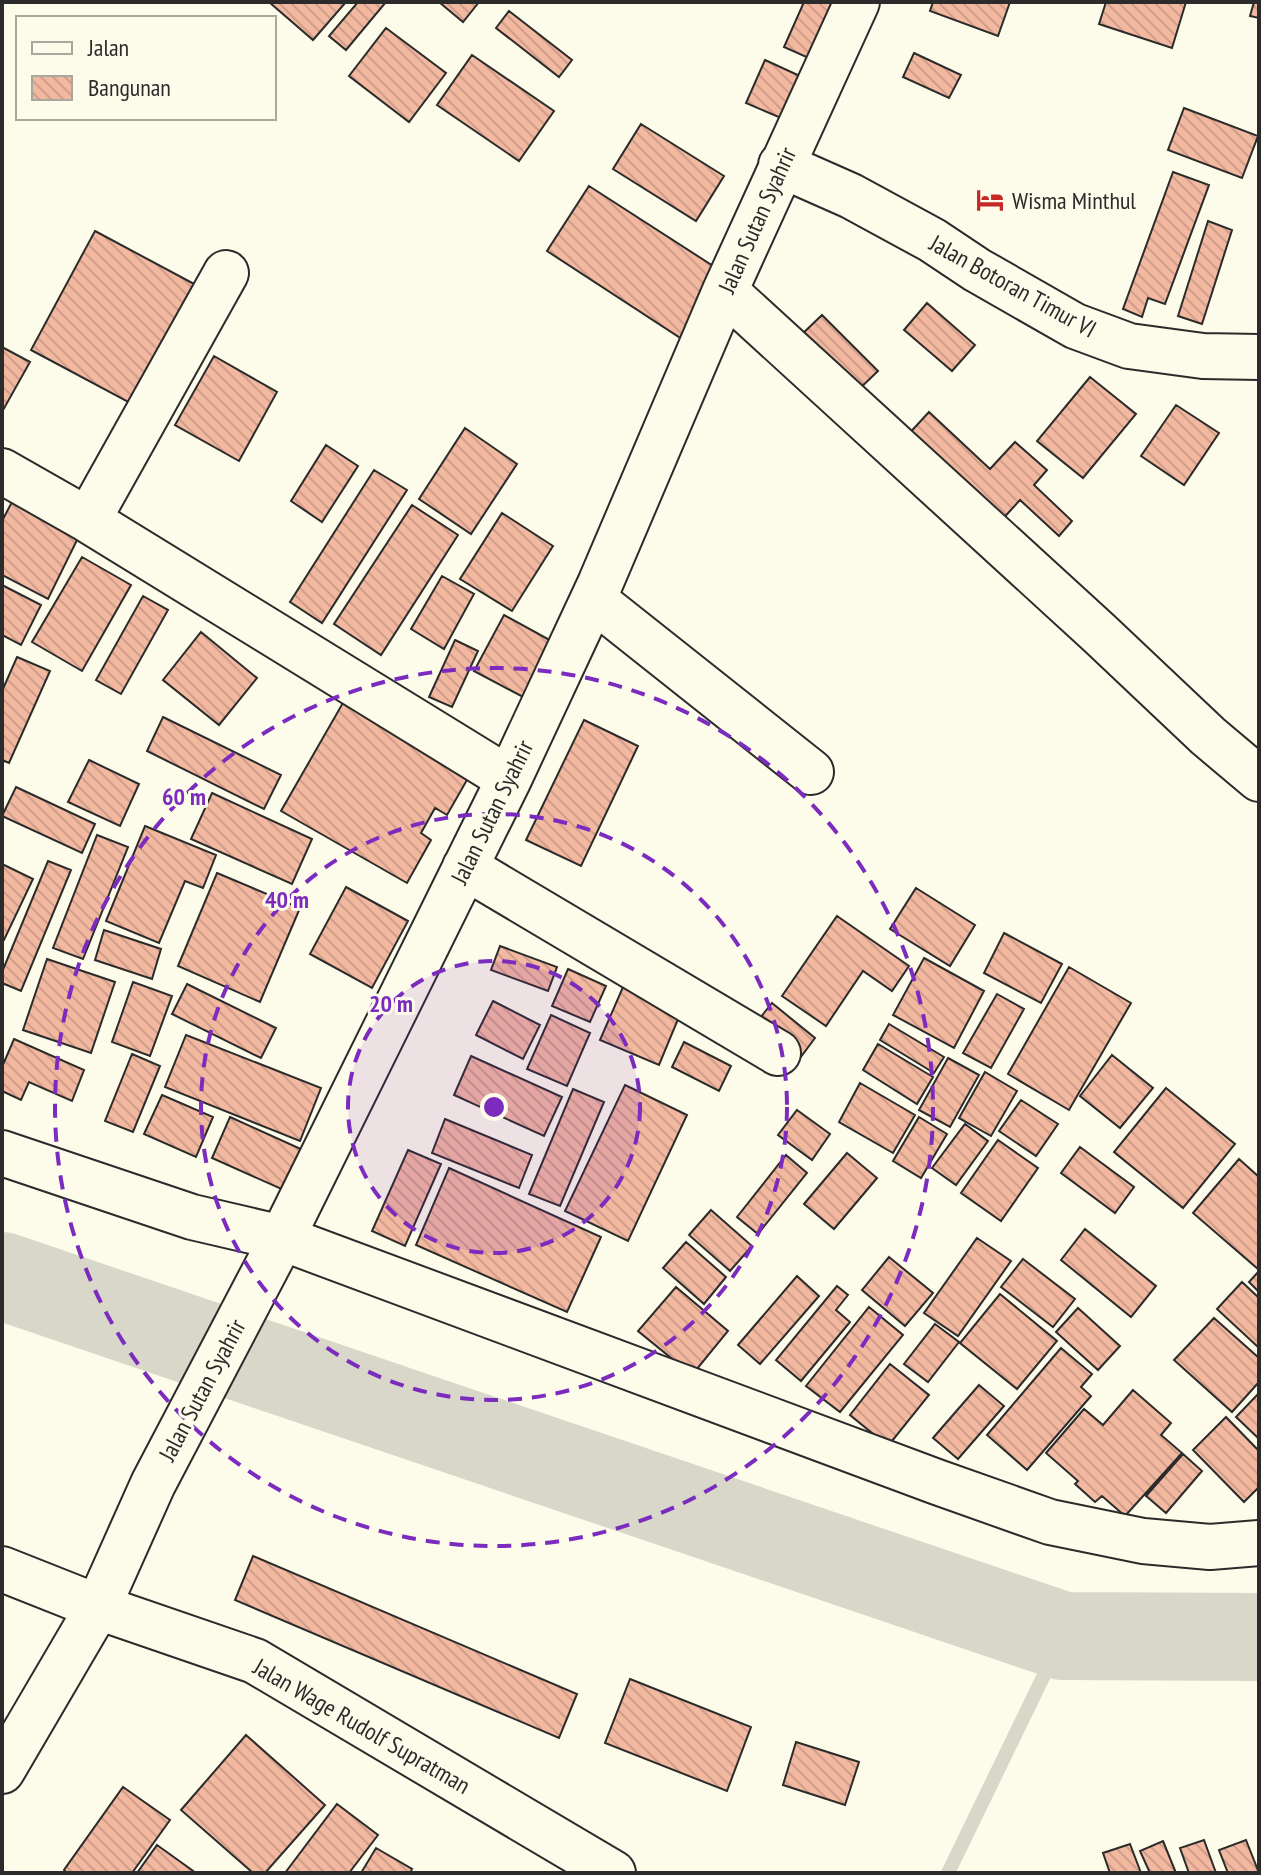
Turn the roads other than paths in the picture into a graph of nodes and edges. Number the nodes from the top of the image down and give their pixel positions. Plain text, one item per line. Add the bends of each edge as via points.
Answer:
1 (857, 2) edge
2 (781, 165) junction
3 (226, 273) dead end
4 (725, 291) junction
5 (1259, 357) edge
6 (2, 471) edge
7 (88, 520) junction
8 (593, 599) junction
9 (811, 772) dead end
10 (509, 779) junction
11 (1259, 779) edge
12 (465, 867) junction
13 (778, 1053) dead end
14 (2, 1153) edge
15 (278, 1246) junction
16 (1259, 1543) edge
17 (2, 1569) edge
18 (98, 1607) junction
19 (2, 1771) edge
20 (613, 1873) edge

1 - 2 street, Jalan Sutan Syahrir
2 - 4 street, Jalan Sutan Syahrir
2 - 5 street, Jalan Botoran Timur VI via 932,240 1075,326 1129,346
3 - 7 street
4 - 8 street, Jalan Sutan Syahrir
4 - 11 street
6 - 7 street
7 - 10 street
8 - 9 street
8 - 10 street, Jalan Sutan Syahrir
10 - 12 street, Jalan Sutan Syahrir
12 - 13 street
12 - 15 street, Jalan Sutan Syahrir
14 - 15 street
15 - 16 street via 1050,1522 1143,1541 1210,1547
15 - 18 street, Jalan Sutan Syahrir via 153,1484
17 - 18 street, Jalan Wage Rudolf Supratman
18 - 19 street, Jalan Sutan Syahrir
18 - 20 street, Jalan Wage Rudolf Supratman via 255,1661

